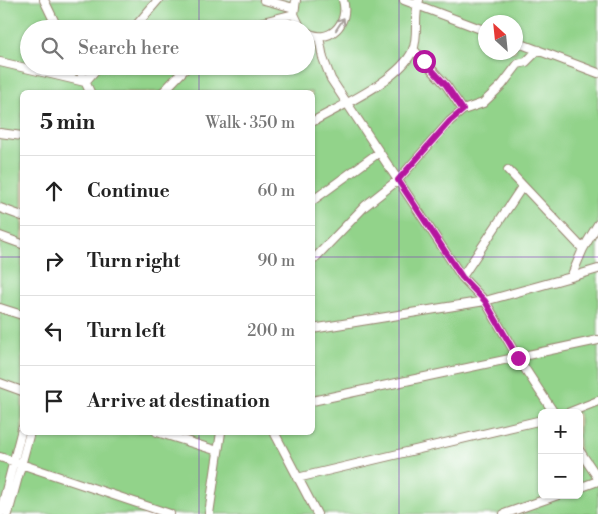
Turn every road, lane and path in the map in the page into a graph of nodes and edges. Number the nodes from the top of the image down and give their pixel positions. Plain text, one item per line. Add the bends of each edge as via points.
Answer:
1 (44, 0) edge
2 (158, 0) edge
3 (264, 0) edge
4 (343, 0) edge
5 (404, 0) edge
6 (418, 3) edge
7 (295, 7) edge
8 (54, 20) edge
9 (141, 20) edge
10 (260, 20) edge
11 (299, 20) edge
12 (478, 28) edge
13 (315, 35) edge
14 (319, 37) junction
15 (523, 45) edge
16 (413, 49) junction
17 (538, 50) junction
18 (0, 62) edge
19 (20, 67) edge
20 (598, 73) edge
21 (55, 75) edge
22 (82, 75) edge
23 (91, 75) edge
24 (179, 75) edge
25 (85, 82) junction
26 (89, 90) edge
27 (164, 90) edge
28 (346, 102) junction
29 (463, 110) junction
30 (315, 120) edge
31 (0, 132) edge
32 (20, 136) edge
33 (378, 152) junction
34 (508, 170) dead end
35 (398, 180) junction
36 (522, 187) junction
37 (315, 199) edge
38 (0, 208) edge
39 (20, 215) edge
40 (598, 224) edge
41 (0, 236) edge
42 (20, 243) edge
43 (583, 249) junction
44 (315, 257) edge
45 (598, 269) edge
46 (462, 277) junction
47 (571, 277) junction
48 (485, 301) junction
49 (0, 308) edge
50 (20, 314) edge
51 (315, 329) edge
52 (598, 340) edge
53 (518, 358) junction
54 (0, 383) edge
55 (20, 390) edge
56 (315, 400) edge
57 (598, 401) edge
58 (551, 409) edge
59 (578, 409) edge
60 (538, 421) edge
61 (21, 435) edge
62 (29, 435) edge
63 (167, 435) edge
64 (221, 435) edge
65 (276, 435) edge
66 (218, 451) junction
67 (582, 454) edge
68 (0, 457) edge
69 (18, 463) junction
70 (297, 478) junction
71 (598, 480) edge
72 (583, 486) edge
73 (547, 499) edge
74 (0, 514) edge
75 (8, 514) edge
76 (170, 514) edge
77 (209, 514) edge
78 (317, 514) edge
79 (504, 514) edge

1 - 8 street
2 - 9 street
3 - 7 street
14 -> 4 street via 339,28 345,14
5 - 6 street
6 - 12 street
6 - 16 street
7 - 10 street
7 - 11 street
13 - 14 street
14 - 28 street via 331,79
15 - 17 street
16 - 28 street via 398,70
16 - 29 street via 446,85
17 - 20 street
17 - 29 street via 526,62 518,64 483,103
18 - 19 street
21 - 25 street
22 - 25 street
23 - 25 street
24 - 27 street
25 - 26 street
28 - 30 street
28 - 33 street
29 - 35 street
31 - 32 street
33 - 35 street
33 - 37 street
34 - 36 street
35 - 44 street via 364,206
35 - 46 street
36 - 43 street
36 - 46 street
38 - 39 street
40 - 43 street
41 - 42 street
43 - 47 street
45 - 47 street
46 - 48 street
47 - 48 street
48 - 51 street
48 - 53 street
49 - 50 street
52 - 53 street
53 - 56 street
53 - 58 street
54 - 55 street
57 - 59 street
60 - 70 street
61 - 69 street
62 - 69 street
63 - 66 street
64 - 66 street
65 - 70 street
66 - 77 street
67 - 71 street
68 - 69 street
69 - 74 street
69 - 75 street
69 - 76 street
70 - 78 street
71 - 72 street
73 - 79 street

